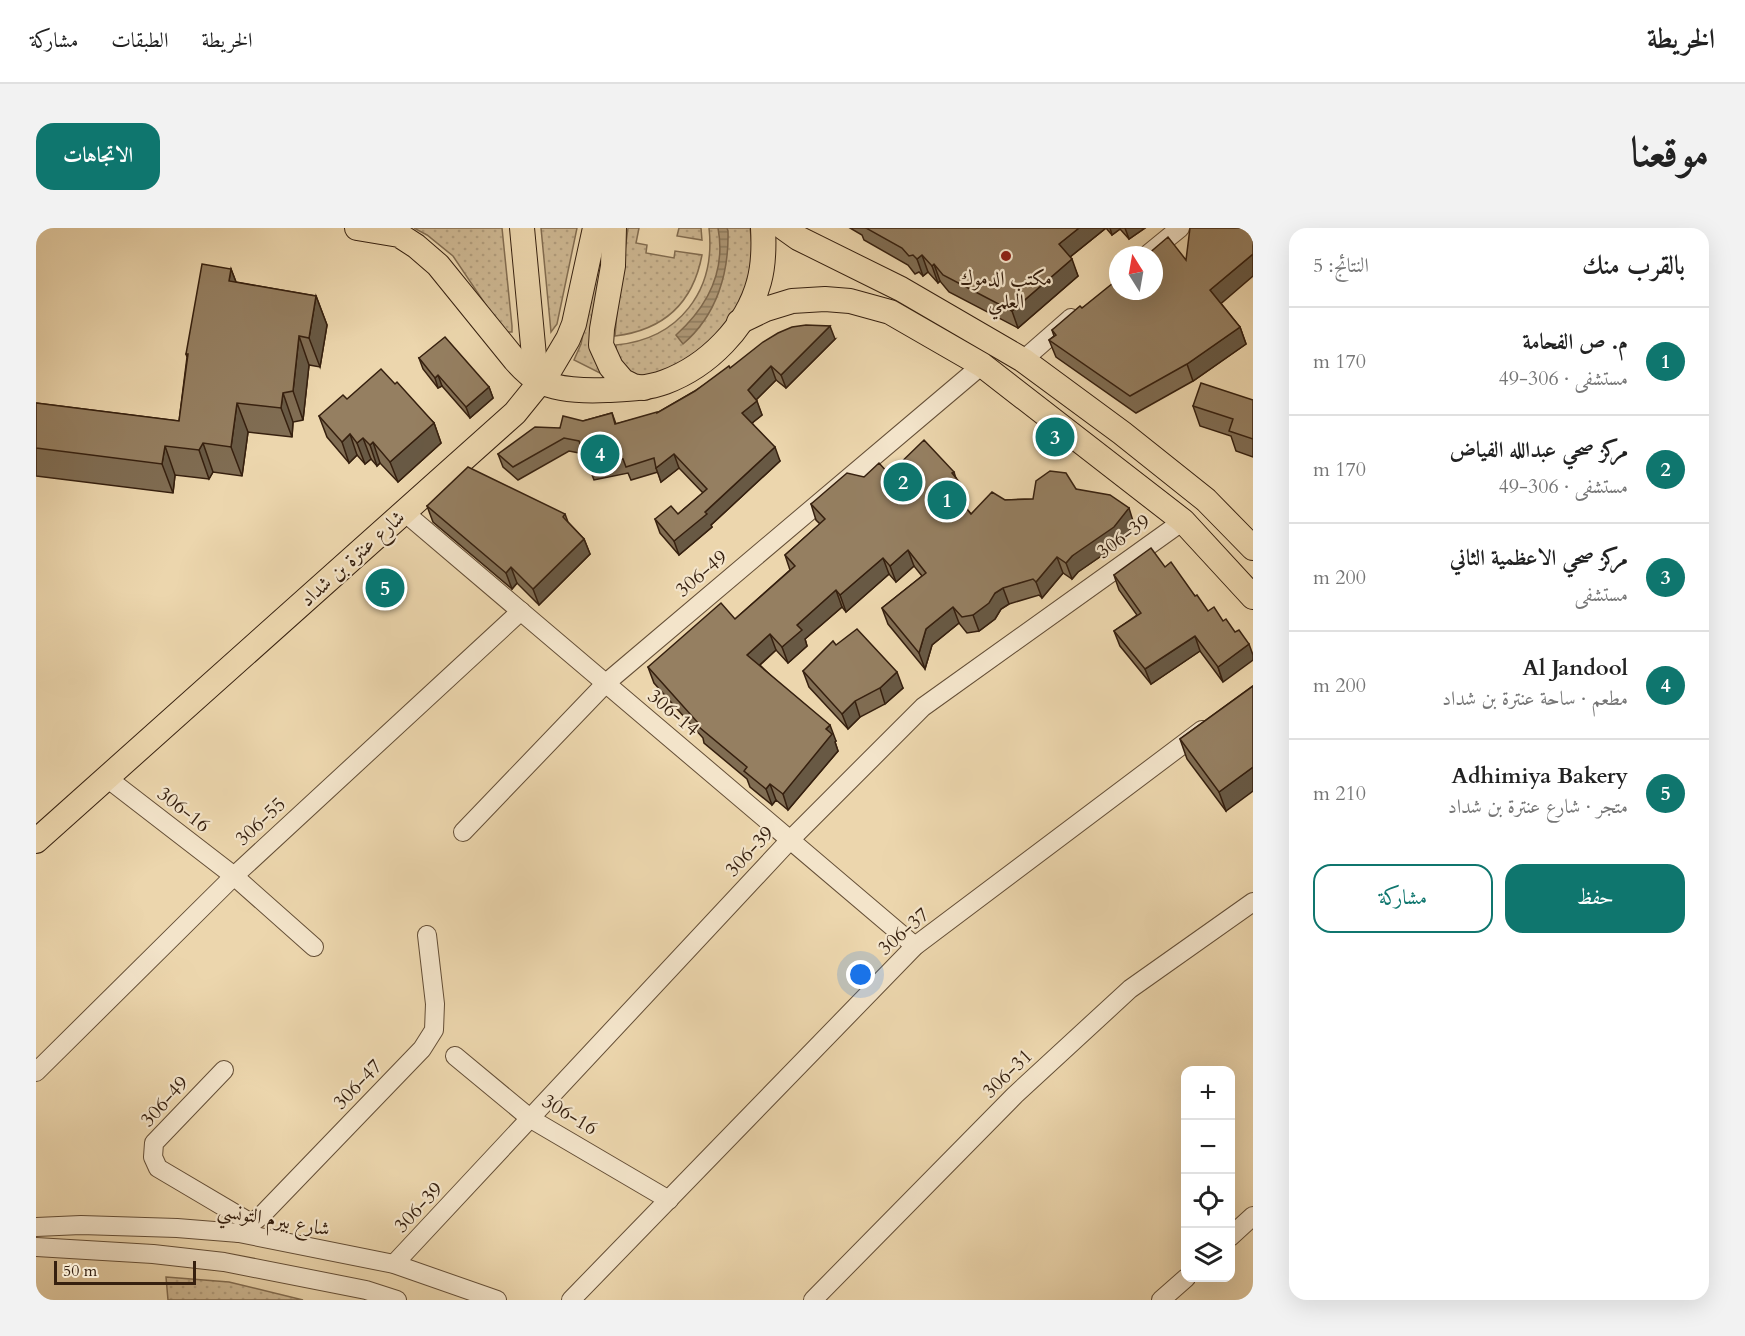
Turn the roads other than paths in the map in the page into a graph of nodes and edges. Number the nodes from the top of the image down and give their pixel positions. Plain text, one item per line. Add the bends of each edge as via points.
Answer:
1 (357, 228) edge
2 (522, 228) edge
3 (595, 228) edge
4 (614, 228) edge
5 (763, 228) edge
6 (784, 228) edge
7 (1180, 228) edge
8 (1158, 246) edge
9 (1084, 307) edge
10 (740, 322) junction
11 (1023, 360) junction
12 (982, 365) junction
13 (540, 381) junction
14 (644, 388) junction
15 (404, 512) junction
16 (1183, 521) junction
17 (1253, 548) edge
18 (1253, 597) edge
19 (521, 611) junction
20 (606, 683) junction
21 (1215, 720) edge
22 (107, 778) junction
23 (463, 832) dead end
24 (790, 840) junction
25 (36, 842) edge
26 (234, 876) junction
27 (1253, 902) edge
28 (427, 935) dead end
29 (314, 946) dead end
30 (915, 946) junction
31 (455, 1056) dead end
32 (224, 1070) dead end
33 (36, 1072) edge
34 (531, 1119) junction
35 (669, 1200) junction
36 (1253, 1216) edge
37 (36, 1227) edge
38 (245, 1228) junction
39 (1235, 1232) edge
40 (36, 1247) edge
41 (394, 1264) junction
42 (1181, 1282) edge
43 (397, 1300) edge
44 (497, 1300) edge
45 (570, 1300) edge
46 (813, 1300) edge
47 (1161, 1300) edge

1 - 13 main road via 399,235 416,246 438,265 526,372
2 - 13 main road via 534,356
3 - 13 main road, شارع عنترة بن شداد via 574,324 560,355
4 - 14 main road via 613,266 601,345 623,381
5 - 10 main road via 759,283
6 - 11 main road via 901,289
7 - 8 street
9 - 11 street
10 - 12 main road via 792,301 850,301 890,312
10 - 14 main road via 729,338 698,365 666,382
11 - 17 main road via 1206,500
12 - 16 main road
12 - 20 street, 306-49
13 - 14 main road via 598,391
13 - 15 main road, شارع عنترة بن شداد via 515,413
15 - 19 street, 306-14
15 - 22 main road, شارع عنترة بن شداد
16 - 18 main road
16 - 24 street, 306-39 via 923,707
19 - 20 street, 306-14
19 - 26 street, 306-55
20 - 23 street, 306-49
20 - 24 street, 306-14
21 - 30 street, 306-37
22 - 25 main road, شارع عنترة بن شداد
22 - 26 street, 306-16
24 - 30 street, 306-14
24 - 34 street, 306-39
26 - 29 street, 306-16
26 - 33 street, 306-55
27 - 46 street, 306-31 via 1131,989 1015,1095
28 - 38 street, 306-47 via 434,1030 422,1049
30 - 35 street, 306-37
31 - 34 street, 306-16
32 - 38 street, 306-49 via 154,1143 153,1157 158,1168
34 - 35 street, 306-16
34 - 41 street, 306-39
35 - 45 street, 306-37
36 - 39 street
37 - 38 street, شارع بيرم التونسي
38 - 41 street, شارع بيرم التونسي
40 - 43 street via 224,1262 366,1290
41 - 44 street, شارع بيرم التونسي
42 - 47 street

